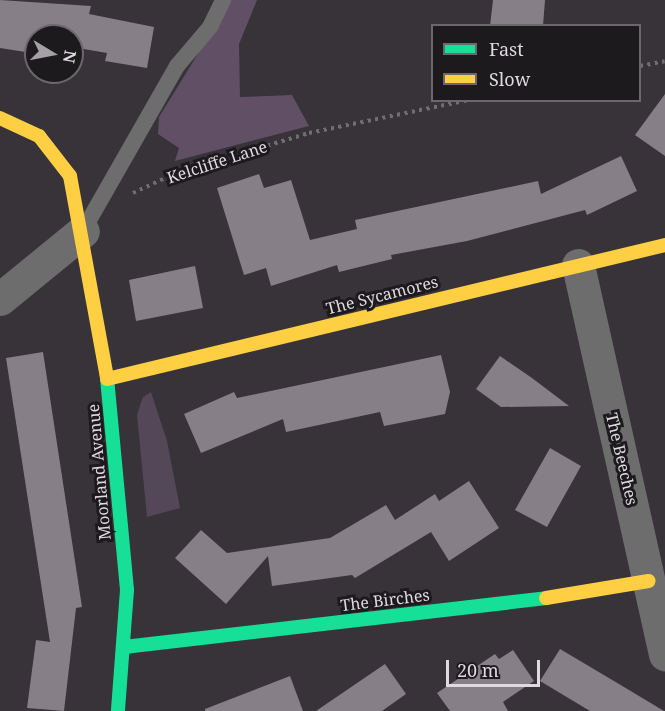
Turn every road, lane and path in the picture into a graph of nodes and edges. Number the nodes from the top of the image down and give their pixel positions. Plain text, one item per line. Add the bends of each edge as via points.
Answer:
1 (223, 0) edge
2 (665, 61) edge
3 (641, 66) edge
4 (459, 102) edge
5 (0, 118) edge
6 (128, 195) dead end
7 (83, 231) junction
8 (665, 245) edge
9 (578, 265) junction
10 (0, 299) edge
11 (107, 379) junction
12 (651, 524) edge
13 (649, 581) junction
14 (124, 647) junction
15 (665, 654) edge
16 (118, 711) edge

1 - 7 lane via 210,27 177,66
2 - 3 path
4 - 6 path, Kelcliffe Lane via 309,133 174,174
5 - 7 street, Moorland Avenue via 39,136 56,153 70,176
7 - 10 street
7 - 11 street, Moorland Avenue
8 - 9 street, The Sycamores
9 - 11 street, The Sycamores
9 - 12 street, The Beeches
11 - 14 street, Moorland Avenue via 127,590
12 - 13 street, The Beeches
13 - 14 street, The Birches via 572,595
13 - 15 street, The Beeches
14 - 16 street, Moorland Avenue

